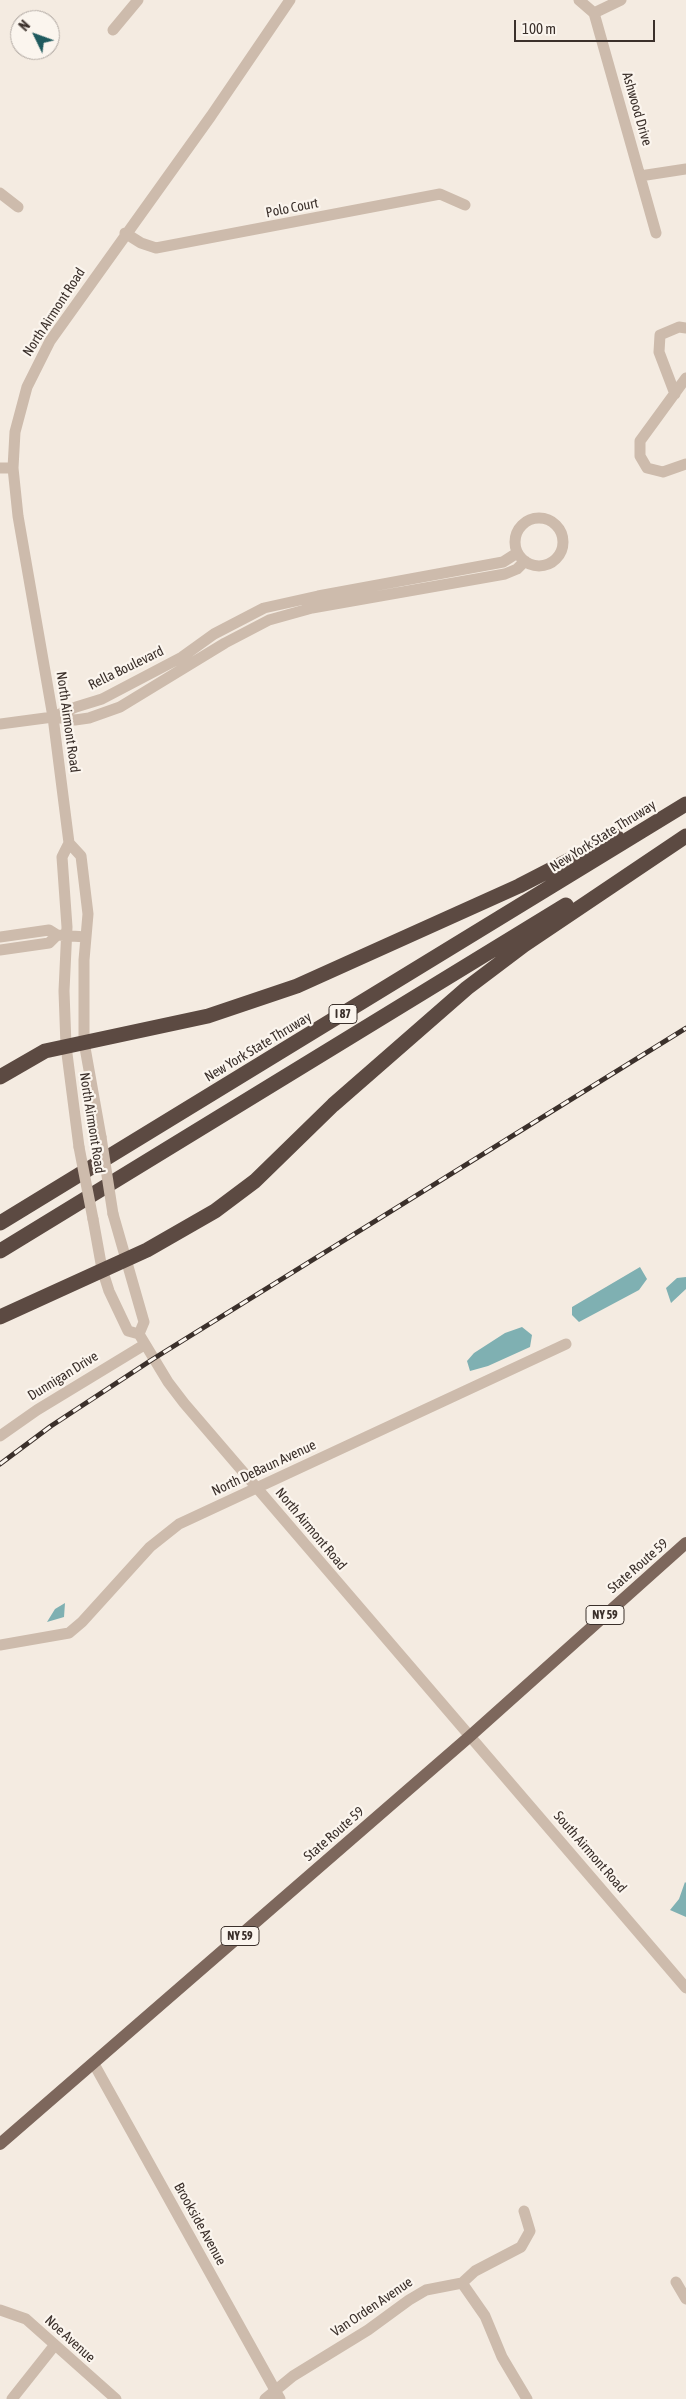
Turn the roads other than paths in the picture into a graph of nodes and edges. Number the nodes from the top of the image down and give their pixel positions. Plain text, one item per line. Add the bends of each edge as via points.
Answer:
1 (138, 0) edge
2 (578, 0) edge
3 (621, 0) edge
4 (287, 1) edge
5 (594, 13) junction
6 (113, 30) dead end
7 (686, 169) edge
8 (640, 176) junction
9 (0, 194) edge
10 (465, 205) dead end
11 (18, 208) dead end
12 (656, 232) dead end
13 (125, 233) junction
14 (686, 328) edge
15 (686, 378) edge
16 (675, 394) junction
17 (686, 464) edge
18 (0, 468) edge
19 (13, 468) junction
20 (521, 557) dead end
21 (417, 584) junction
22 (264, 608) junction
23 (267, 621) junction
24 (185, 662) junction
25 (54, 717) junction
26 (0, 724) edge
27 (686, 799) edge
28 (686, 804) edge
29 (686, 832) edge
30 (686, 836) edge
31 (69, 843) junction
32 (62, 935) junction
33 (0, 938) edge
34 (86, 938) junction
35 (0, 950) edge
36 (84, 1042) junction
37 (66, 1046) junction
38 (0, 1077) edge
39 (0, 1223) edge
40 (0, 1251) edge
41 (125, 1259) junction
42 (102, 1269) junction
43 (0, 1317) edge
44 (141, 1339) junction
45 (566, 1344) dead end
46 (0, 1436) edge
47 (256, 1488) junction
48 (686, 1543) edge
49 (0, 1645) edge
50 (469, 1737) junction
51 (686, 1988) edge
52 (94, 2064) junction
53 (0, 2144) edge
54 (524, 2211) dead end
55 (676, 2282) dead end
56 (462, 2283) junction
57 (686, 2299) edge
58 (0, 2310) edge
59 (54, 2346) junction
60 (277, 2394) edge
61 (12, 2399) edge
62 (116, 2399) edge
63 (265, 2399) edge
64 (526, 2399) edge

1 - 6 street
2 - 5 street
3 - 5 street
4 - 13 street, North Airmont Road via 211,116
5 - 8 street, Ashwood Drive
7 - 8 street
8 - 12 street, Ashwood Drive
9 - 11 street
10 - 13 street, Polo Court via 440,194 156,248
13 - 19 street, North Airmont Road via 37,364 19,411
14 - 16 street via 679,327 660,335 659,352
15 - 16 street
16 - 17 street via 640,441 640,456 647,468 663,472
18 - 19 street
19 - 25 street, North Airmont Road via 18,516
20 - 21 street, Rella Boulevard via 518,569 505,574
21 - 22 street, Rella Boulevard
21 - 23 street, Rella Boulevard
22 - 23 street
22 - 24 street, Rella Boulevard via 214,634
23 - 24 street, Rella Boulevard
24 - 25 street, Rella Boulevard via 120,707 89,718
25 - 26 street, Rella Boulevard
25 - 31 street, North Airmont Road
27 - 36 highway via 519,886 297,986 208,1016
28 - 39 highway, New York State Thruway / I 87
29 - 40 highway, I 87
30 - 41 highway via 524,945 467,988 405,1040 236,1196 172,1238
31 - 32 street, North Airmont Road via 62,857
31 - 34 street, North Airmont Road via 81,856 88,914
32 - 33 street via 49,930
32 - 34 street
32 - 35 street via 49,943
32 - 37 street, North Airmont Road
34 - 36 street, North Airmont Road
36 - 37 highway
36 - 41 street, North Airmont Road, bridge via 113,1214
37 - 38 highway via 28,1059
37 - 42 street, North Airmont Road, bridge via 79,1147
41 - 42 highway
41 - 44 street, North Airmont Road via 144,1322
42 - 43 highway
42 - 44 street, North Airmont Road via 128,1331
44 - 46 street, Dunnigan Drive
44 - 47 street, North Airmont Road via 184,1403
45 - 47 street, North DeBaun Avenue
47 - 49 street, North DeBaun Avenue via 179,1524 150,1547 69,1633
47 - 50 street, North Airmont Road
48 - 50 main road, State Route 59 / NY 59
50 - 51 street, South Airmont Road
50 - 52 main road, State Route 59 / NY 59
52 - 53 main road, State Route 59 / NY 59
52 - 60 street, Brookside Avenue
54 - 56 street, Van Orden Avenue via 530,2230 521,2247 475,2271
55 - 57 street
56 - 60 street, Van Orden Avenue via 426,2290 293,2376
56 - 64 street via 485,2316 502,2357
58 - 59 street, Noe Avenue via 26,2319
59 - 61 street
59 - 62 street, Noe Avenue
60 - 63 street, Van Orden Avenue

